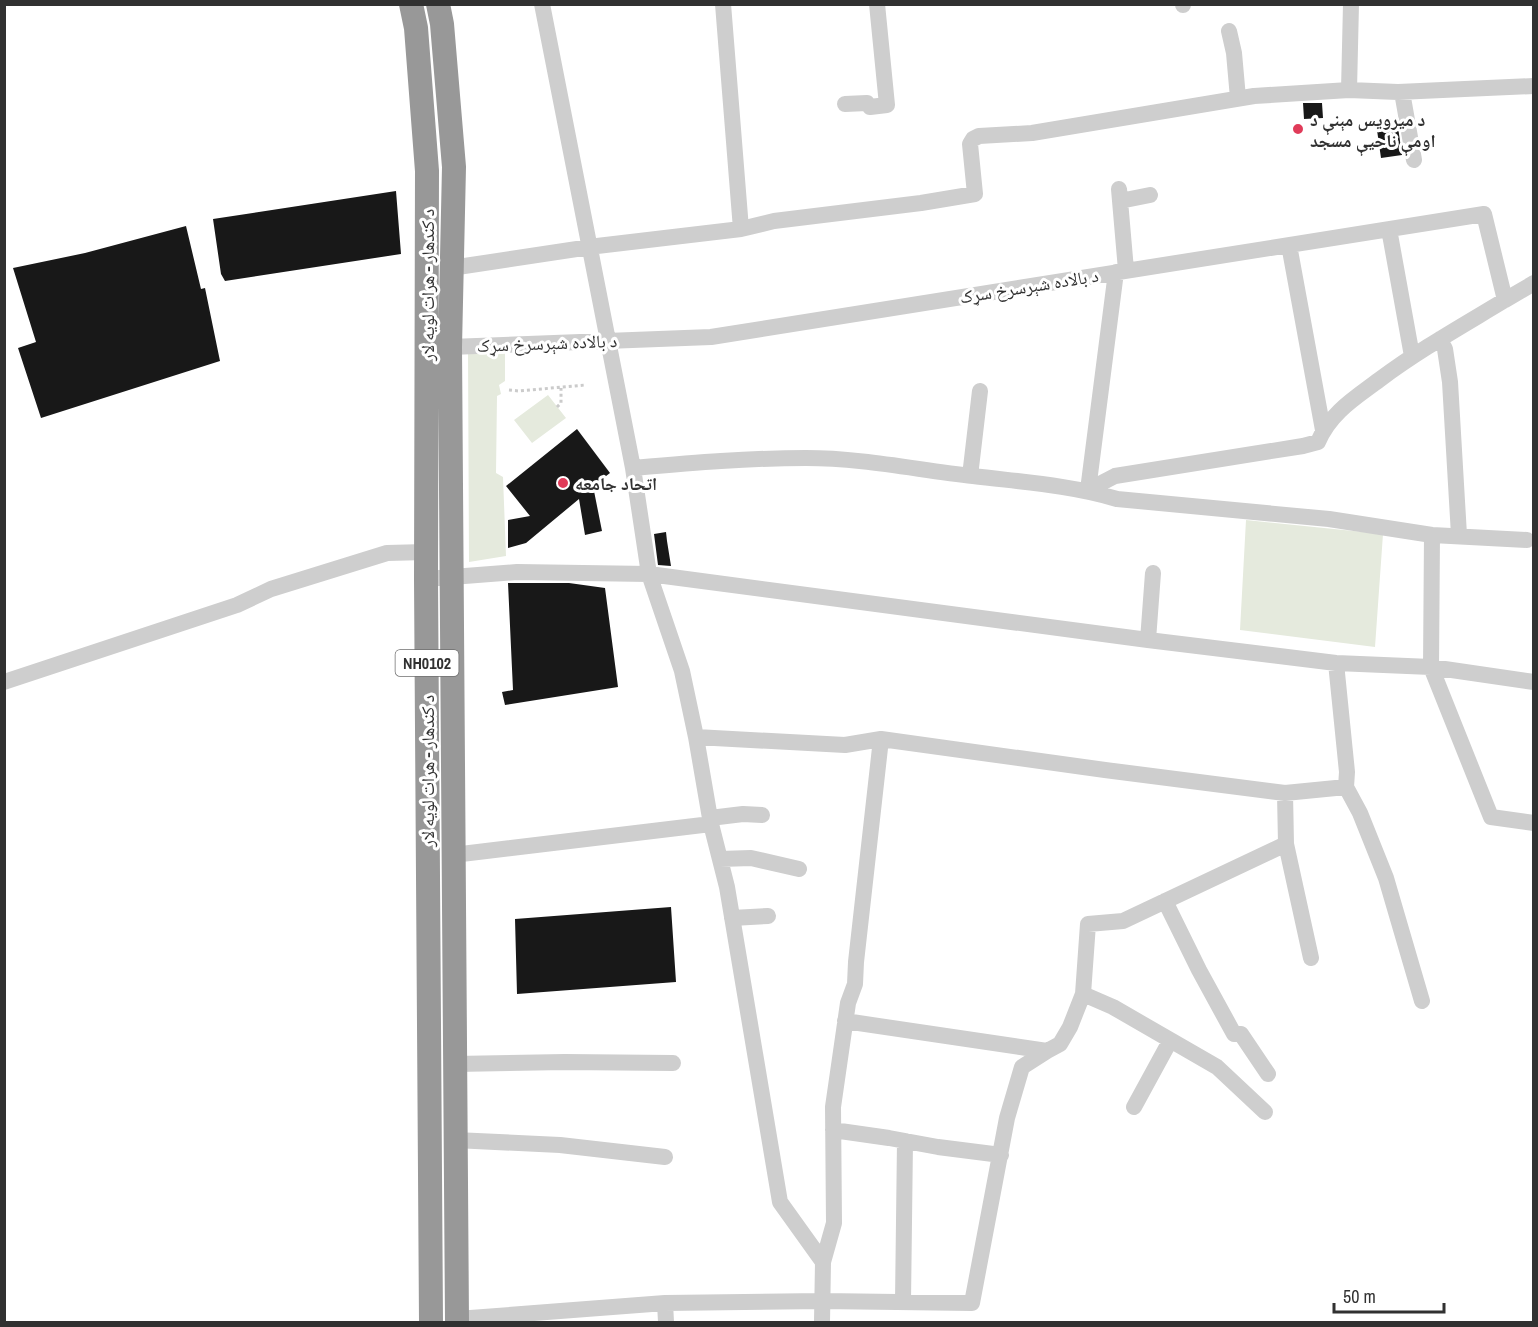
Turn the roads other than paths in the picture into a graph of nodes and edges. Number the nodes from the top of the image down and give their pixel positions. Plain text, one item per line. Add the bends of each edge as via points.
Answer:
1 (411, 4) edge
2 (438, 4) edge
3 (542, 4) edge
4 (723, 4) edge
5 (877, 4) edge
6 (1351, 4) edge
7 (1229, 31) dead end
8 (1533, 86) edge
9 (1349, 90) junction
10 (1402, 92) junction
11 (1238, 98) junction
12 (845, 104) dead end
13 (1414, 160) dead end
14 (1150, 195) dead end
15 (741, 229) junction
16 (1389, 229) junction
17 (1289, 245) junction
18 (590, 248) junction
19 (452, 268) junction
20 (1121, 271) junction
21 (1533, 283) edge
22 (1505, 300) junction
23 (1440, 339) junction
24 (607, 340) junction
25 (450, 347) junction
26 (1412, 356) junction
27 (980, 391) dead end
28 (1323, 430) junction
29 (633, 468) junction
30 (970, 476) junction
31 (1088, 490) junction
32 (1432, 535) junction
33 (1459, 536) junction
34 (1527, 540) dead end
35 (426, 552) junction
36 (1153, 573) dead end
37 (649, 574) junction
38 (450, 578) junction
39 (426, 579) junction
40 (1148, 640) junction
41 (1336, 663) junction
42 (1431, 668) junction
43 (4, 682) edge
44 (1533, 682) edge
45 (696, 737) junction
46 (881, 739) junction
47 (1347, 787) junction
48 (1285, 793) junction
49 (762, 815) dead end
50 (710, 821) junction
51 (1533, 823) edge
52 (1286, 844) junction
53 (453, 855) junction
54 (720, 859) junction
55 (799, 869) dead end
56 (1165, 901) junction
57 (768, 916) dead end
58 (732, 918) junction
59 (1311, 958) dead end
60 (1083, 994) junction
61 (1422, 1001) dead end
62 (845, 1021) junction
63 (1170, 1041) junction
64 (1047, 1051) junction
65 (455, 1064) junction
66 (673, 1064) dead end
67 (1268, 1074) dead end
68 (1134, 1107) dead end
69 (1265, 1112) dead end
70 (833, 1130) junction
71 (455, 1140) junction
72 (905, 1142) junction
73 (1001, 1155) junction
74 (665, 1156) dead end
75 (823, 1262) junction
76 (822, 1301) junction
77 (903, 1302) junction
78 (665, 1303) junction
79 (457, 1321) edge
80 (430, 1323) edge
81 (666, 1323) edge
82 (822, 1323) edge

1 - 35 highway, د کندهار - هرات لويه لار / NH0102 via 427,171
2 - 19 highway, د کندهار - هرات لويه لار / NH0102 via 454,167
3 - 18 street
4 - 15 street
5 - 12 street via 888,105
6 - 9 street
7 - 11 street
8 - 10 street
9 - 10 street
9 - 11 street
10 - 13 street
11 - 15 street via 1032,133 979,136 970,144 975,194 774,221
14 - 20 street via 1119,195
15 - 18 street
16 - 17 street, د بالاده شېرسرخ سړک
16 - 22 street, د بالاده شېرسرخ سړک via 1484,214
16 - 26 street
17 - 20 street, د بالاده شېرسرخ سړک
17 - 28 street
18 - 19 street
18 - 24 street
19 - 25 highway, د کندهار - هرات لويه لار / NH0102
20 - 24 street, د بالاده شېرسرخ سړک via 711,337
20 - 31 street
21 - 22 street
22 - 23 street
23 - 26 street
23 - 33 street via 1450,382
24 - 25 street, د بالاده شېرسرخ سړک
24 - 29 street
25 - 38 highway, د کندهار - هرات لويه لار / NH0102
26 - 28 street via 1339,410
27 - 30 street
28 - 31 street via 1318,442 1303,446 1115,476
29 - 30 street via 807,458 874,462
29 - 37 street
30 - 31 street
31 - 32 street via 1117,499 1329,519
32 - 33 street
32 - 42 street
33 - 34 street
35 - 39 highway, د کندهار - هرات لويه لار / NH0102
35 - 43 street via 387,553 282,585 237,605
36 - 40 street
37 - 38 street via 517,572
37 - 40 street
37 - 45 street via 682,670
38 - 39 street
38 - 53 highway, د کندهار - هرات لويه لار / NH0102
39 - 80 highway, د کندهار - هرات لويه لار / NH0102
40 - 41 street
41 - 42 street
41 - 47 street
42 - 44 street
42 - 51 street via 1491,817
45 - 46 street via 845,745
45 - 50 street
46 - 48 street
46 - 62 street via 855,984
47 - 48 street
47 - 61 street via 1386,878
48 - 52 street
49 - 50 street via 743,814
50 - 53 street
50 - 54 street
52 - 56 street
52 - 59 street
53 - 65 highway, د کندهار - هرات لويه لار / NH0102
54 - 55 street via 751,858
54 - 58 street
56 - 60 street via 1124,921 1088,924
56 - 67 street via 1234,1034 1240,1034
57 - 58 street
58 - 75 street via 780,1202
60 - 63 street via 1113,1006
60 - 64 street via 1060,1044
62 - 64 street
62 - 70 street
63 - 68 street
63 - 69 street via 1217,1067
64 - 73 street via 1022,1067
65 - 66 street
65 - 71 highway, د کندهار - هرات لويه لار / NH0102
70 - 72 street
70 - 75 street via 834,1224
71 - 74 street
71 - 79 highway, د کندهار - هرات لويه لار / NH0102
72 - 73 street
72 - 77 street
73 - 77 street via 972,1303
75 - 76 street
76 - 77 street
76 - 78 street
76 - 82 street
78 - 79 street
78 - 81 street

